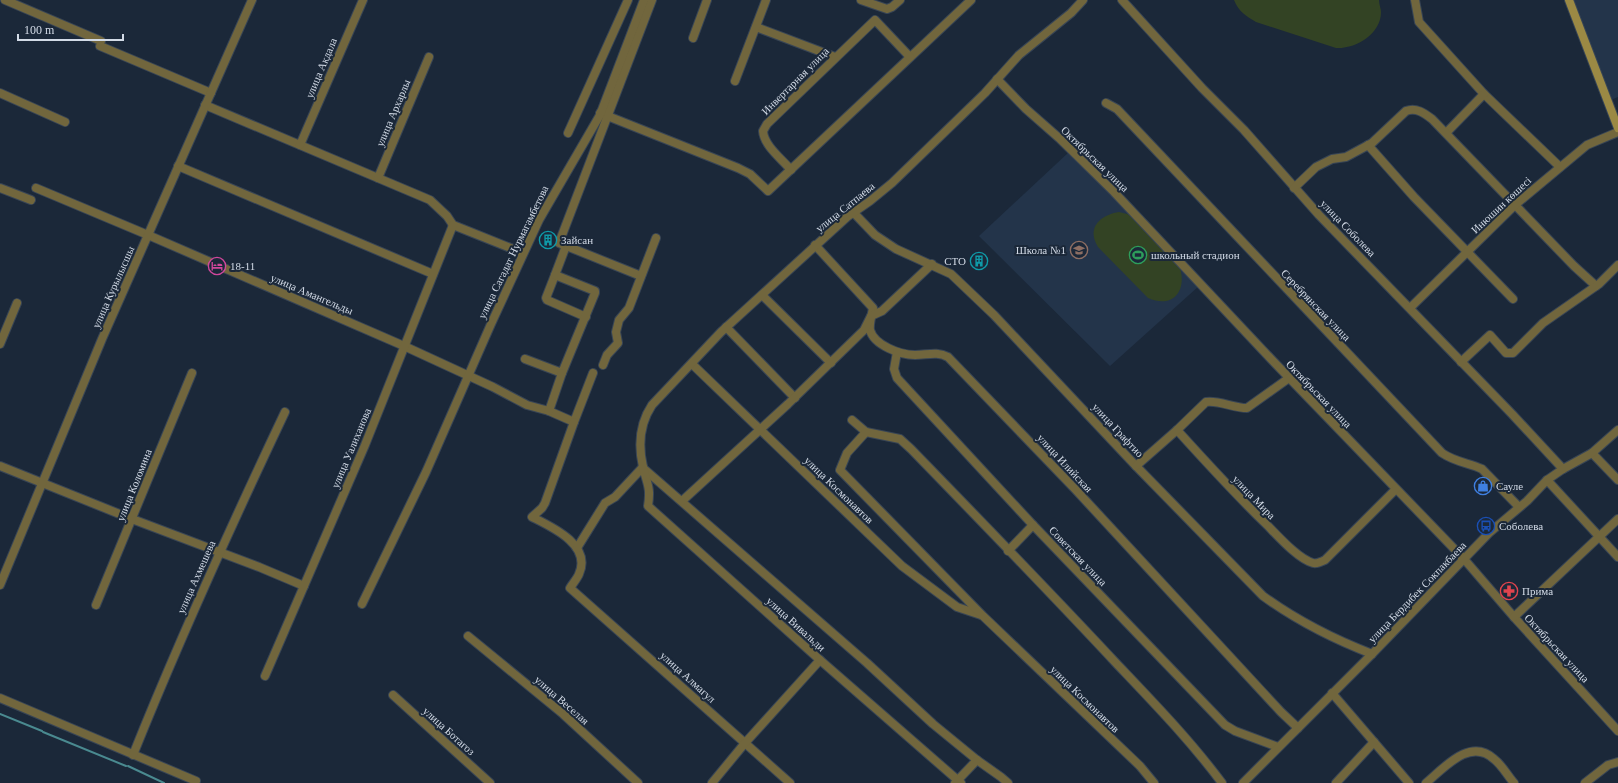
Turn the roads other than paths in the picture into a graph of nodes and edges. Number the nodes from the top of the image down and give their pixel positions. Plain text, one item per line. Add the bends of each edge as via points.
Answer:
1 (5, 0) edge
2 (252, 0) edge
3 (363, 0) edge
4 (628, 0) edge
5 (644, 0) edge
6 (652, 0) edge
7 (708, 0) edge
8 (766, 0) edge
9 (861, 0) edge
10 (900, 0) edge
11 (971, 0) edge
12 (1083, 0) edge
13 (1122, 0) edge
14 (1415, 0) edge
15 (1569, 0) edge
16 (756, 26) junction
17 (693, 38) dead end
18 (836, 56) junction
19 (429, 57) dead end
20 (910, 57) junction
21 (997, 79) junction
22 (735, 81) dead end
23 (211, 92) junction
24 (0, 93) edge
25 (1484, 94) junction
26 (1106, 103) dead end
27 (205, 105) junction
28 (604, 115) junction
29 (66, 122) dead end
30 (1618, 128) edge
31 (1618, 132) edge
32 (1446, 133) junction
33 (568, 134) dead end
34 (300, 145) junction
35 (1368, 145) junction
36 (178, 166) junction
37 (1560, 167) junction
38 (792, 170) junction
39 (378, 178) junction
40 (0, 188) edge
41 (36, 188) dead end
42 (1294, 188) junction
43 (31, 200) dead end
44 (1515, 205) junction
45 (854, 212) junction
46 (453, 225) junction
47 (148, 235) junction
48 (656, 238) dead end
49 (816, 245) junction
50 (566, 246) junction
51 (1468, 251) junction
52 (523, 253) junction
53 (932, 264) junction
54 (1618, 265) edge
55 (433, 274) junction
56 (555, 275) junction
57 (641, 276) junction
58 (1596, 286) junction
59 (762, 295) junction
60 (1513, 299) dead end
61 (17, 304) dead end
62 (1410, 308) junction
63 (872, 316) junction
64 (586, 317) junction
65 (726, 327) junction
66 (0, 344) edge
67 (404, 346) junction
68 (897, 352) junction
69 (525, 359) dead end
70 (1461, 362) junction
71 (831, 363) junction
72 (692, 364) junction
73 (603, 365) dead end
74 (192, 373) dead end
75 (562, 373) junction
76 (593, 373) dead end
77 (468, 376) junction
78 (1289, 378) junction
79 (795, 398) junction
80 (549, 411) junction
81 (285, 412) dead end
82 (852, 420) dead end
83 (574, 422) junction
84 (760, 430) junction
85 (1177, 430) junction
86 (1618, 430) edge
87 (866, 432) junction
88 (1592, 453) junction
89 (0, 466) edge
90 (1136, 466) junction
91 (643, 467) junction
92 (1563, 469) junction
93 (1547, 480) junction
94 (1618, 480) edge
95 (43, 483) junction
96 (1396, 489) junction
97 (682, 501) junction
98 (1519, 507) junction
99 (132, 519) junction
100 (1618, 519) edge
101 (1033, 525) junction
102 (1600, 536) junction
103 (577, 548) junction
104 (1008, 551) junction
105 (219, 552) junction
106 (1618, 557) edge
107 (1464, 559) junction
108 (0, 585) edge
109 (304, 586) junction
110 (362, 604) dead end
111 (96, 605) dead end
112 (983, 616) junction
113 (1514, 617) junction
114 (468, 636) dead end
115 (1372, 654) junction
116 (820, 660) junction
117 (265, 676) dead end
118 (1332, 693) junction
119 (393, 695) dead end
120 (0, 698) edge
121 (1298, 728) junction
122 (1618, 731) edge
123 (1374, 742) junction
124 (745, 743) junction
125 (1278, 747) junction
126 (133, 755) junction
127 (977, 760) junction
128 (1618, 762) edge
129 (196, 781) dead end
130 (958, 782) edge
131 (490, 783) edge
132 (638, 783) edge
133 (712, 783) edge
134 (790, 783) edge
135 (1008, 783) edge
136 (1154, 783) edge
137 (1222, 783) edge
138 (1243, 783) edge
139 (1336, 783) edge
140 (1409, 783) edge
141 (1426, 783) edge
142 (1514, 783) edge
143 (1585, 783) edge

1 - 23 street
2 - 23 street, улица Курылысшы
3 - 34 street, улица Акдала
4 - 33 street
5 - 28 street, улица Сагадат Нурмагамбетова
6 - 28 street
7 - 17 street
8 - 16 street
9 - 10 street via 887,9
11 - 20 street
12 - 21 street, улица Сатпаева via 1071,13 1019,55
13 - 42 street, улица Соболева via 1244,130
14 - 25 street via 1419,22
15 - 30 main road
16 - 18 street
16 - 22 street
18 - 20 street, Инвертарная улица via 875,20
18 - 38 street, Инвертарная улица via 762,131 771,148
19 - 39 street, улица Архарлы
20 - 38 street
21 - 45 street, улица Сатпаева via 892,183
21 - 78 street, Октябрьская улица via 1114,192
23 - 27 street, улица Курылысшы
24 - 29 street
25 - 32 street
25 - 37 street
26 - 98 street, Серебрянская улица via 1117,109 1442,453 1450,459 1482,469
27 - 34 street
27 - 36 street, улица Курылысшы
28 - 38 street via 738,168 750,174 768,191
28 - 50 street via 559,242
28 - 52 street, улица Сагадат Нурмагамбетова via 550,199
31 - 37 street, Инюшин көшесі via 1587,145
32 - 35 street via 1428,116 1412,108
32 - 44 street
34 - 39 street
35 - 42 street via 1346,157 1332,159 1316,167
35 - 51 street via 1414,197
36 - 47 street, улица Курылысшы
36 - 55 street
37 - 44 street, Инюшин көшесі
39 - 46 street via 430,200
40 - 43 street
41 - 47 street, улица Амангельды
42 - 62 street, улица Соболева
44 - 51 street, Инюшин көшесі
44 - 58 street
45 - 49 street, улица Сатпаева
45 - 53 street, улица Графтио via 875,235 896,249
46 - 52 street
46 - 55 street, улица Уалиханова
47 - 67 street, улица Амангельды
47 - 95 street, улица Курылысшы
48 - 57 street
49 - 59 street, улица Сатпаева
49 - 63 street, улица Илийская via 873,308
50 - 56 street
50 - 57 street
51 - 60 street
51 - 62 street, Инюшин көшесі
52 - 77 street, улица Сагадат Нурмагамбетова
53 - 63 street via 882,311
53 - 90 street, улица Графтио via 951,274 994,315
54 - 58 street
55 - 67 street, улица Уалиханова
56 - 64 street via 547,300
56 - 64 street via 595,291
57 - 73 street via 629,308 619,320 616,332 618,343 607,355
58 - 70 street via 1544,323 1514,352 1506,353 1490,335
59 - 65 street, улица Сатпаева
59 - 71 street
61 - 66 street
62 - 70 street, улица Соболева
63 - 68 street, улица Илийская via 872,334
63 - 71 street via 864,330
64 - 75 street
65 - 72 street, улица Сатпаева
65 - 79 street
67 - 77 street, улица Амангельды
67 - 109 street, улица Уалиханова via 365,445
68 - 101 street, Советская улица via 894,369 897,378
68 - 121 street, улица Илийская via 914,355 939,353 948,357
69 - 75 street
70 - 92 street, улица Соболева
71 - 79 street
72 - 84 street, улица Космонавтов
72 - 91 street, улица Сатпаева via 652,405 645,416 639,448
74 - 99 street, улица Коломина
75 - 80 street
76 - 83 street
77 - 80 street, улица Амангельды via 527,405
77 - 110 street, улица Сагадат Нурмагамбетова via 426,472
78 - 85 street via 1246,408 1206,402
78 - 96 street, Октябрьская улица
79 - 84 street
80 - 83 street, улица Амангельды
81 - 105 street, улица Ахмешева
82 - 87 street
83 - 103 street via 545,503 532,517 556,529
84 - 97 street
84 - 112 street, улица Космонавтов via 902,566 957,607
85 - 90 street
85 - 96 street, улица Мира via 1279,537 1312,563 1325,560
86 - 88 street, улица Бердибек Сокпакбаева
87 - 104 street via 900,439
87 - 112 street, улица Космонавтов via 847,453 840,470
88 - 92 street, улица Бердибек Сокпакбаева
88 - 94 street
89 - 95 street
90 - 115 street, улица Графтио via 1263,596 1333,638
91 - 97 street
91 - 103 street via 605,503
91 - 116 street, улица Вивальди via 650,490 648,506
92 - 93 street, улица Бердибек Сокпакбаева
93 - 98 street, улица Бердибек Сокпакбаева
93 - 102 street
95 - 99 street
95 - 108 street, улица Курылысшы
96 - 107 street, Октябрьская улица
97 - 127 street
98 - 107 street, улица Бердибек Сокпакбаева
99 - 105 street
99 - 111 street, улица Коломина
100 - 102 street
101 - 104 street
101 - 125 street, Советская улица via 1225,725
102 - 106 street
102 - 113 street
103 - 124 street, улица Алмагул via 582,562 579,574 570,588
104 - 137 street via 1195,748
105 - 109 street
105 - 126 street, улица Ахмешева
107 - 113 street, Октябрьская улица
107 - 115 street, улица Бердибек Сокпакбаева
109 - 117 street, улица Уалиханова
112 - 136 street, улица Космонавтов via 1140,766
113 - 122 street, Октябрьская улица
114 - 132 street, улица Веселая via 563,714
115 - 118 street, улица Бердибек Сокпакбаева
116 - 124 street
116 - 130 street, улица Вивальди
118 - 121 street, улица Бердибек Сокпакбаева
118 - 123 street
119 - 131 street, улица Ботагоз
120 - 126 street
121 - 125 street, улица Бердибек Сокпакбаева
123 - 139 street
123 - 140 street
124 - 133 street
124 - 134 street, улица Алмагул
125 - 138 street, улица Бердибек Сокпакбаева
126 - 129 street
127 - 130 street
127 - 135 street
128 - 143 street via 1608,765
141 - 142 street via 1457,757 1469,751 1486,753 1495,759

